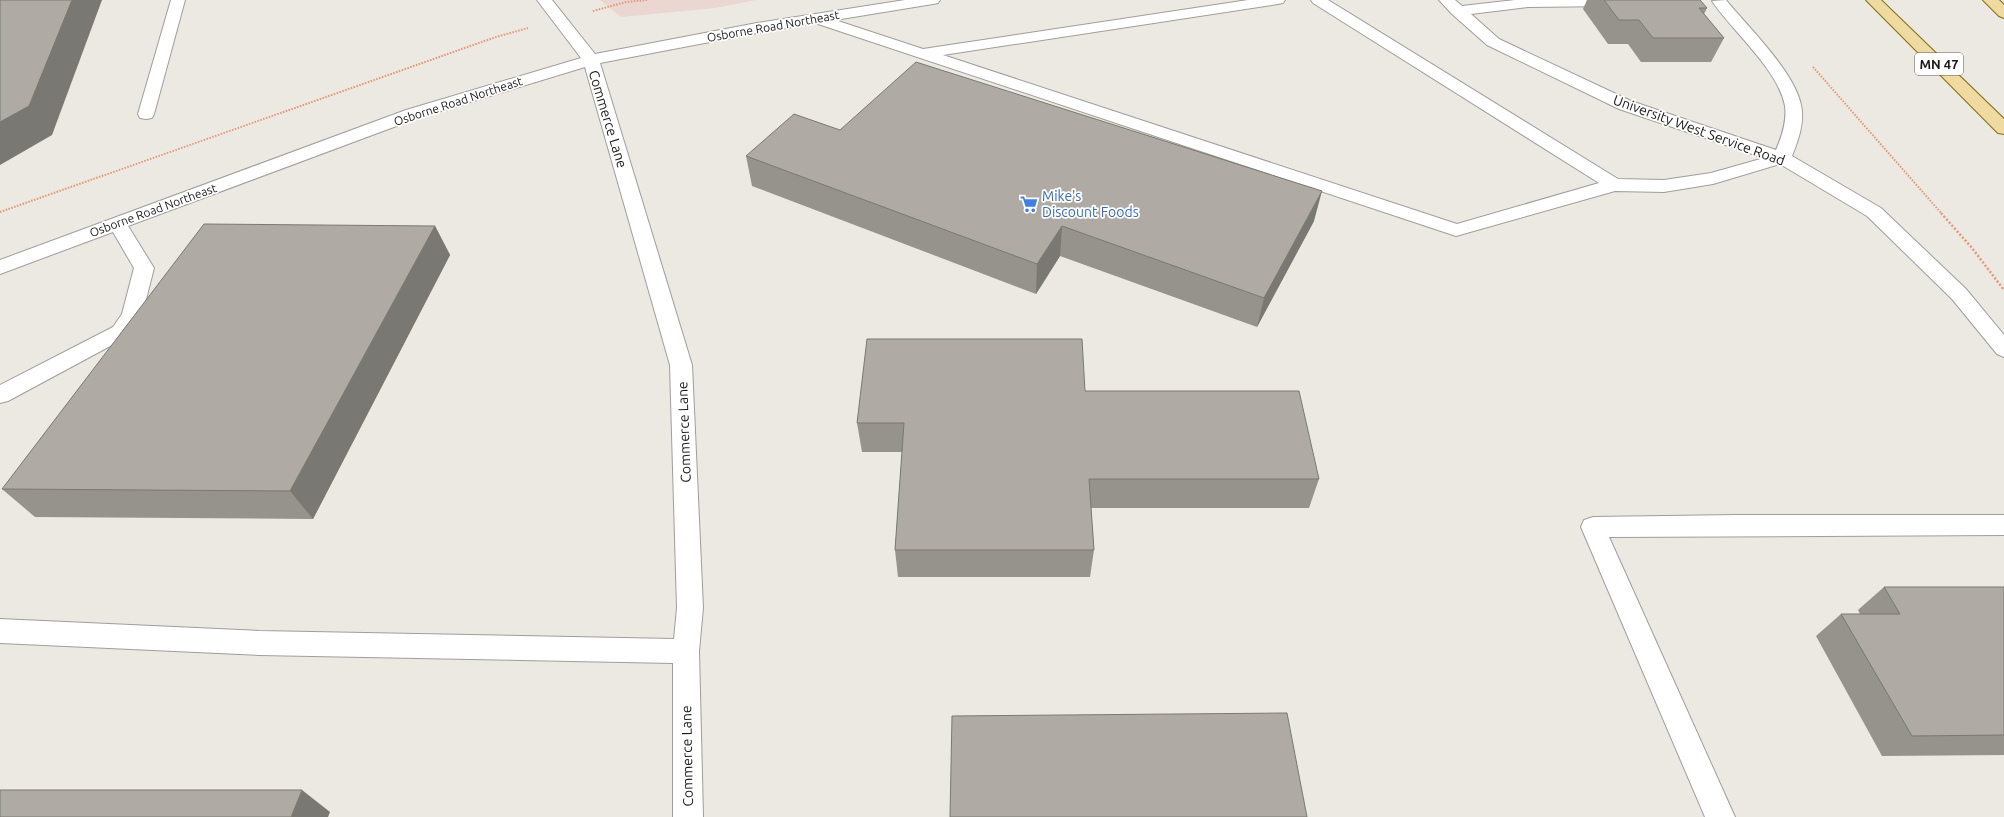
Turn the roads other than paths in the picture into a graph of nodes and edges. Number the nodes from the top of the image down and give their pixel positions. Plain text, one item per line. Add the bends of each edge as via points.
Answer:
1 (178, 0) edge
2 (544, 0) edge
3 (934, 0) edge
4 (1278, 0) edge
5 (1318, 0) edge
6 (1713, 0) edge
7 (1873, 0) edge
8 (1990, 0) edge
9 (1526, 1) edge
10 (1631, 2) edge
11 (1452, 6) edge
12 (846, 7) edge
13 (2004, 12) edge
14 (817, 18) junction
15 (920, 53) junction
16 (591, 60) junction
17 (146, 114) dead end
18 (2004, 129) edge
19 (1782, 158) junction
20 (1614, 185) junction
21 (117, 223) junction
22 (0, 267) edge
23 (2004, 349) edge
24 (0, 395) edge
25 (2004, 525) edge
26 (0, 631) edge
27 (686, 651) junction
28 (688, 817) edge
29 (1720, 817) edge

1 - 17 street
2 - 16 street
3 - 12 street, Osborne Road Northeast
4 - 15 street
5 - 20 street
6 - 19 street via 1778,74 1792,105 1793,131
7 - 18 main road, MN 47
8 - 13 main road
9 - 10 street
9 - 11 street
11 - 19 street, University West Service Road via 1493,42 1624,105
12 - 14 street, Osborne Road Northeast
14 - 15 street
14 - 16 street, Osborne Road Northeast
15 - 20 street via 1456,230
16 - 21 street, Osborne Road Northeast via 412,114
16 - 27 street, Commerce Lane via 681,365 690,608
19 - 20 street via 1713,178 1664,186
19 - 23 street, University West Service Road via 1874,212 1959,294
21 - 22 street, Osborne Road Northeast
21 - 24 street via 144,268 132,315 120,332
25 - 29 street via 1736,524 1593,527
26 - 27 street via 259,643
27 - 28 street, Commerce Lane

